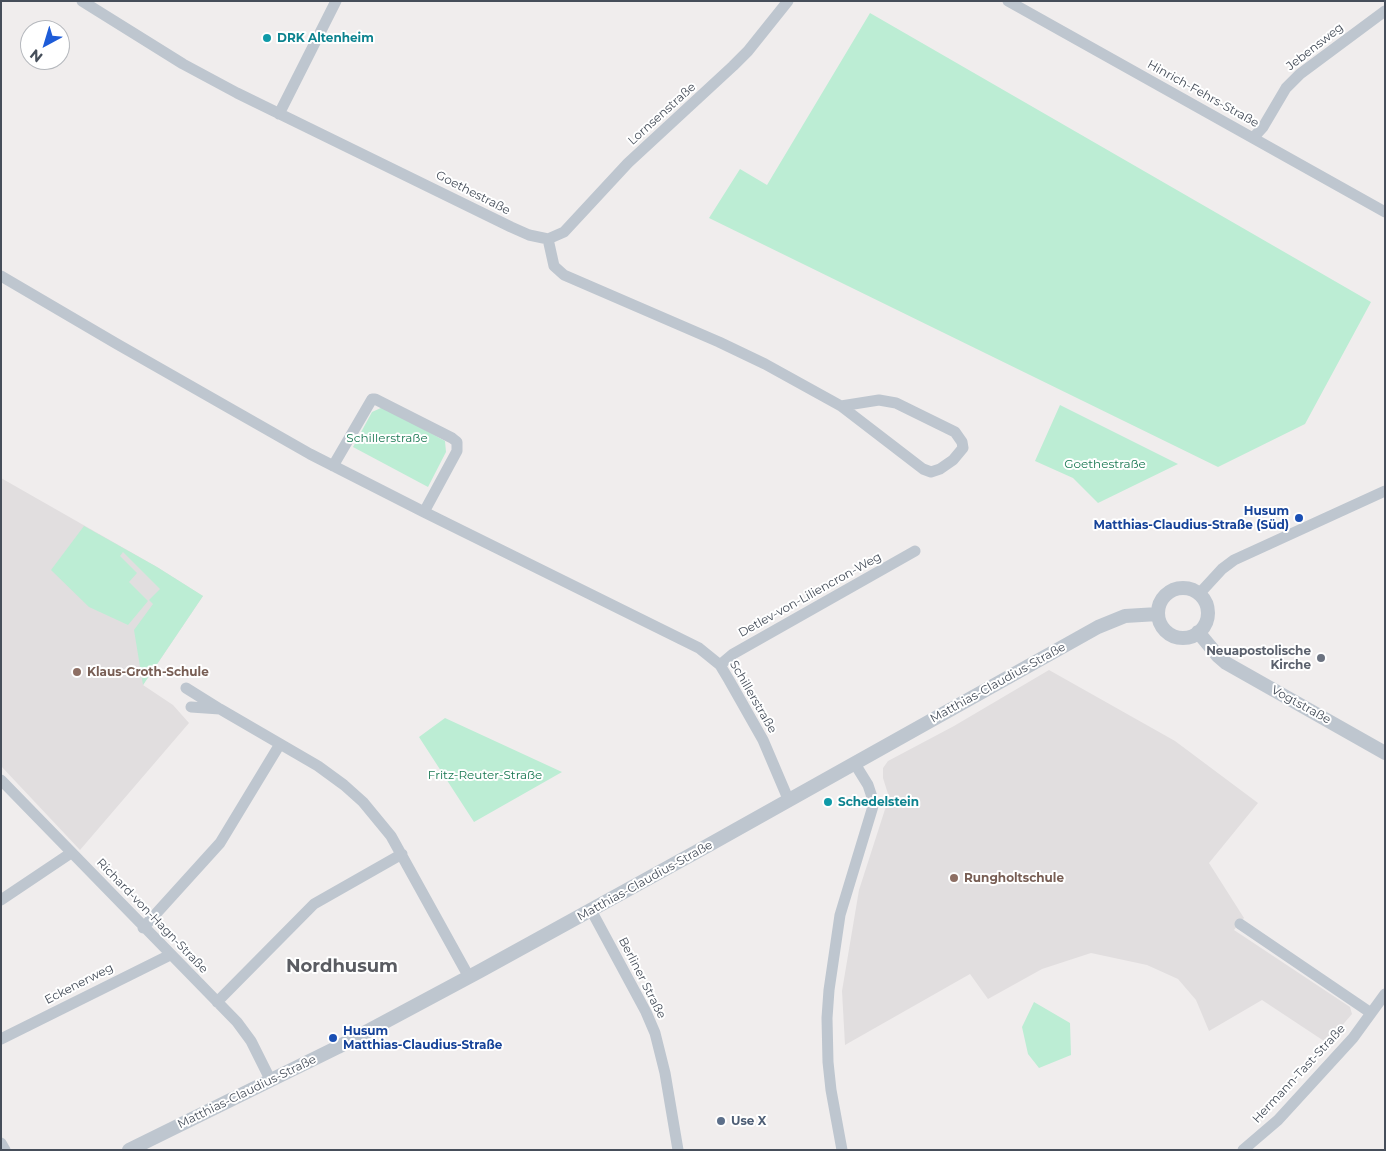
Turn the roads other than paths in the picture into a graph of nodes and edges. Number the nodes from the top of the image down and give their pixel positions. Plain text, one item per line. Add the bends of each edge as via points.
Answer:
1 (82, 1) edge
2 (336, 1) edge
3 (788, 1) edge
4 (1008, 1) edge
5 (1385, 11) edge
6 (279, 114) junction
7 (1253, 138) junction
8 (1385, 212) edge
9 (548, 239) junction
10 (1, 276) edge
11 (841, 406) junction
12 (333, 466) junction
13 (1385, 491) edge
14 (424, 512) junction
15 (915, 551) dead end
16 (1199, 594) junction
17 (1158, 614) junction
18 (1198, 632) junction
19 (720, 665) junction
20 (186, 688) dead end
21 (191, 707) dead end
22 (220, 709) junction
23 (280, 744) junction
24 (1385, 753) edge
25 (855, 764) junction
26 (1, 780) edge
27 (789, 801) junction
28 (71, 852) junction
29 (402, 854) junction
30 (1, 900) edge
31 (591, 910) junction
32 (1240, 924) dead end
33 (143, 928) junction
34 (170, 955) junction
35 (470, 976) junction
36 (1385, 994) edge
37 (217, 1002) junction
38 (1371, 1013) junction
39 (1, 1039) edge
40 (271, 1081) junction
41 (1, 1143) edge
42 (5, 1150) edge
43 (129, 1150) edge
44 (678, 1150) edge
45 (842, 1150) edge
46 (1243, 1150) edge

1 - 6 street, Goethestraße via 183,64
2 - 6 street
3 - 9 street, Lornsenstraße via 734,66 628,163 564,232
4 - 7 street, Hinrich-Fehrs-Straße
5 - 7 street, Jebensweg via 1300,74 1286,88
6 - 9 street, Goethestraße via 511,227
7 - 8 street, Hinrich-Fehrs-Straße
9 - 11 street via 554,266 564,276 735,349
10 - 12 street, Schillerstraße
11 - 11 street via 929,472 944,467 963,448 955,432 896,403 879,400
12 - 14 street, Schillerstraße
12 - 14 street via 372,399 375,399 457,442 457,451
13 - 16 street via 1234,560
14 - 19 street, Schillerstraße via 687,642
15 - 19 street, Detlev-von-Liliencron-Weg via 733,654
16 - 17 street via 1178,588 1167,593 1158,606
16 - 18 street via 1208,610 1204,627
17 - 18 street via 1159,623 1172,636 1181,638
17 - 25 street, Matthias-Claudius-Straße via 1126,616 1103,624
18 - 24 street, Vogtstraße via 1226,663
19 - 27 street, Schillerstraße via 763,740
20 - 22 street
21 - 22 street
22 - 23 street
23 - 29 street via 318,766 363,802
23 - 33 street via 220,843
25 - 27 street, Matthias-Claudius-Straße
25 - 45 street via 874,803 840,915 829,990 828,1062
26 - 28 street, Richard-von-Hagn-Straße
27 - 31 street, Matthias-Claudius-Straße
28 - 30 street
28 - 33 street, Richard-von-Hagn-Straße
29 - 35 street
29 - 37 street via 314,904
31 - 35 street, Matthias-Claudius-Straße
31 - 44 street, Berliner Straße via 655,1033
32 - 38 street
33 - 34 street, Richard-von-Hagn-Straße
34 - 37 street, Richard-von-Hagn-Straße
34 - 39 street, Eckenerweg
35 - 40 street, Matthias-Claudius-Straße
36 - 38 street, Hermann-Tast-Straße
37 - 40 street, Richard-von-Hagn-Straße via 251,1041
38 - 46 street, Hermann-Tast-Straße via 1353,1038 1278,1120
40 - 43 street, Matthias-Claudius-Straße
41 - 42 street

